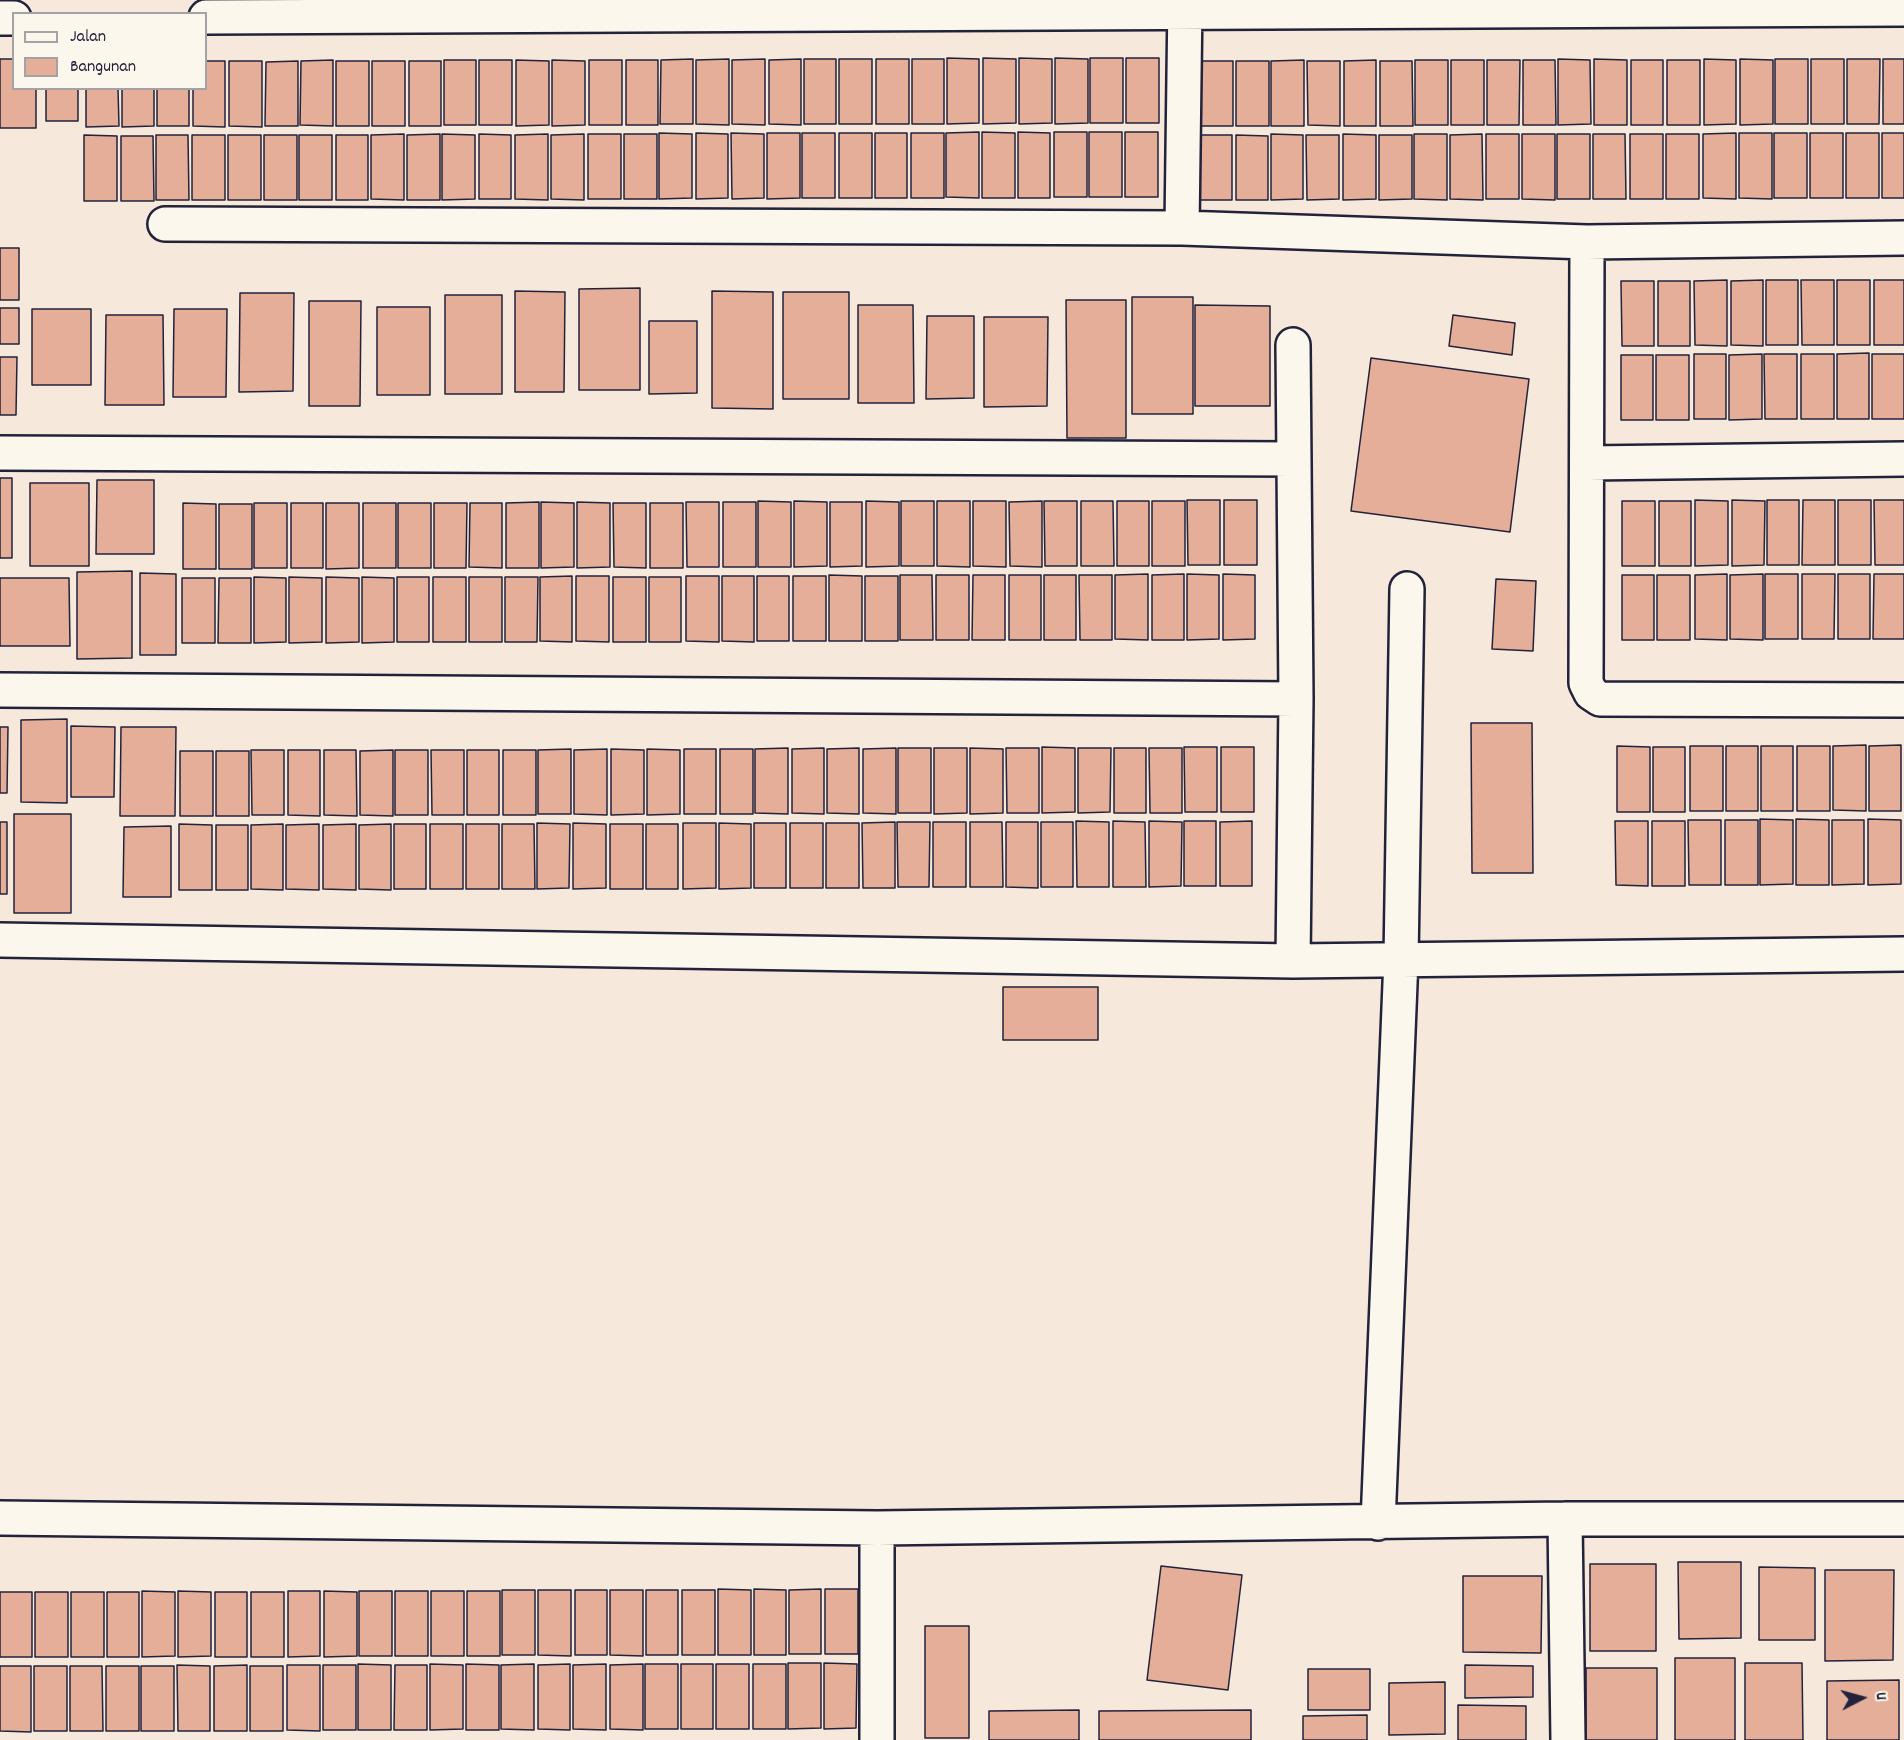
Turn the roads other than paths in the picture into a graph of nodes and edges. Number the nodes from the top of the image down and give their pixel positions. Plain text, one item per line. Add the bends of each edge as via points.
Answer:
1 (1185, 7) edge
2 (1904, 9) edge
3 (207, 17) edge
4 (165, 224) dead end
5 (1182, 228) junction
6 (1904, 238) edge
7 (1587, 242) junction
8 (1293, 345) dead end
9 (0, 453) edge
10 (1293, 459) junction
11 (1904, 459) edge
12 (1588, 463) junction
13 (1407, 589) dead end
14 (0, 690) edge
15 (1296, 699) junction
16 (1904, 700) edge
17 (0, 940) edge
18 (1904, 954) edge
19 (1401, 959) junction
20 (1293, 961) junction
21 (0, 1518) edge
22 (1565, 1518) junction
23 (1904, 1519) edge
24 (1387, 1523) junction
25 (877, 1528) junction
26 (878, 1740) edge
27 (1568, 1740) edge

1 - 2 street
1 - 3 street
1 - 5 street
4 - 5 street
5 - 7 street
6 - 7 street
7 - 12 street
8 - 10 street
9 - 10 street
10 - 15 street
11 - 12 street
12 - 16 street via 1586,683 1591,693 1600,699
13 - 19 street
14 - 15 street
15 - 20 street
17 - 20 street
18 - 19 street
19 - 20 street
19 - 24 street
21 - 25 street
22 - 23 street
22 - 24 street
22 - 27 street
24 - 25 street
25 - 26 street

